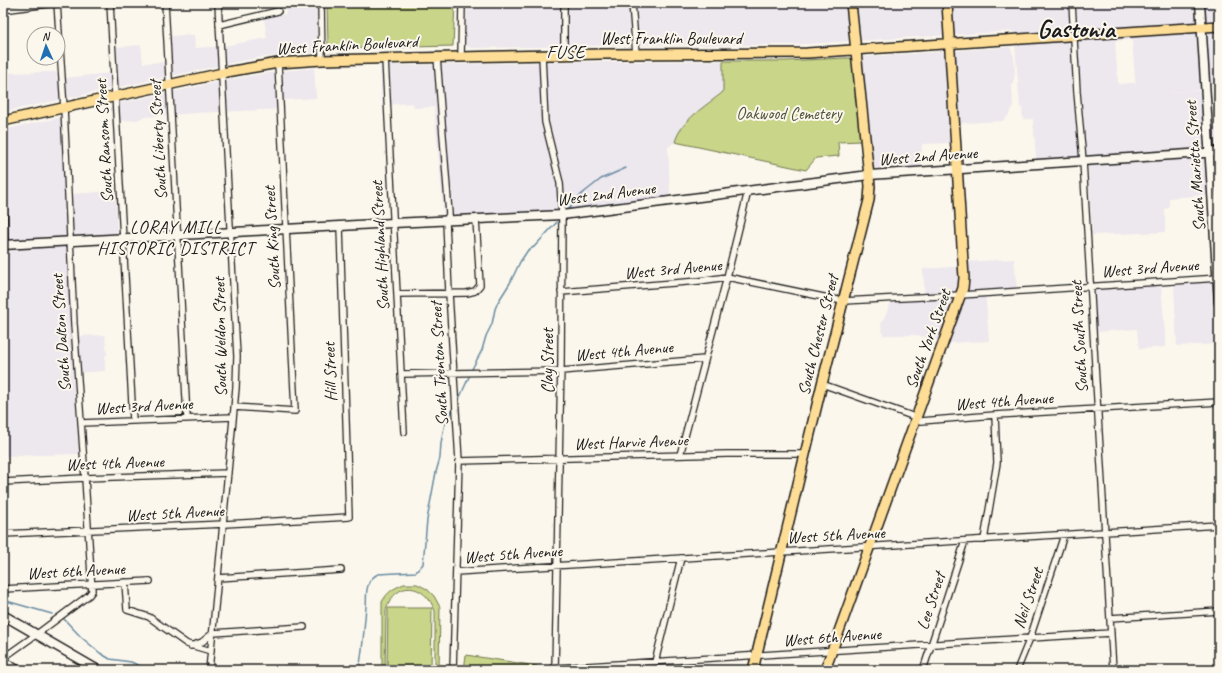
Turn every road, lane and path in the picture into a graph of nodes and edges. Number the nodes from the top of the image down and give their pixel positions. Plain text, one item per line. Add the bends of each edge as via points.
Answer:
1 (56, 3) edge
2 (110, 3) edge
3 (165, 3) edge
4 (218, 3) edge
5 (320, 3) edge
6 (462, 3) edge
7 (564, 3) edge
8 (632, 3) edge
9 (851, 3) edge
10 (947, 3) edge
11 (1072, 3) edge
12 (1200, 3) edge
13 (3, 10) edge
14 (278, 11) dead end
15 (219, 25) junction
16 (1219, 26) edge
17 (1201, 27) junction
18 (1074, 35) junction
19 (949, 43) junction
20 (856, 50) junction
21 (564, 54) junction
22 (636, 54) junction
23 (542, 55) junction
24 (437, 57) junction
25 (461, 57) junction
26 (385, 58) junction
27 (322, 60) junction
28 (278, 64) junction
29 (222, 73) junction
30 (169, 85) junction
31 (116, 96) junction
32 (64, 108) junction
33 (3, 121) edge
34 (1219, 152) edge
35 (1210, 153) junction
36 (1084, 161) junction
37 (957, 170) junction
38 (869, 175) junction
39 (3, 176) edge
40 (748, 191) junction
41 (562, 215) junction
42 (476, 219) junction
43 (446, 221) junction
44 (393, 223) junction
45 (340, 226) junction
46 (285, 229) junction
47 (231, 232) junction
48 (177, 235) junction
49 (123, 239) junction
50 (69, 242) junction
51 (4, 245) edge
52 (727, 277) junction
53 (1218, 278) edge
54 (1090, 287) junction
55 (561, 292) junction
56 (449, 293) junction
57 (398, 294) junction
58 (961, 295) junction
59 (843, 301) junction
60 (1219, 303) edge
61 (705, 359) junction
62 (561, 371) junction
63 (454, 373) junction
64 (402, 374) junction
65 (822, 384) junction
66 (1219, 402) edge
67 (234, 407) junction
68 (1098, 410) junction
69 (995, 415) junction
70 (233, 417) junction
71 (186, 418) junction
72 (916, 420) junction
73 (133, 421) junction
74 (81, 423) junction
75 (404, 432) dead end
76 (804, 454) junction
77 (680, 455) junction
78 (559, 458) junction
79 (459, 461) junction
80 (228, 473) junction
81 (85, 478) junction
82 (3, 482) edge
83 (349, 517) joint
84 (224, 524) junction
85 (1219, 525) edge
86 (88, 531) junction
87 (1105, 532) junction
88 (3, 534) edge
89 (1064, 535) junction
90 (984, 540) junction
91 (966, 541) junction
92 (870, 546) junction
93 (782, 552) junction
94 (680, 558) junction
95 (557, 566) junction
96 (341, 570) dead end
97 (456, 572) junction
98 (218, 578) junction
99 (150, 581) dead end
100 (125, 582) junction
101 (92, 584) junction
102 (3, 589) edge
103 (1219, 611) edge
104 (3, 616) edge
105 (1110, 618) junction
106 (304, 627) dead end
107 (213, 633) junction
108 (1111, 633) junction
109 (37, 634) junction
110 (1030, 638) junction
111 (932, 644) junction
112 (191, 646) junction
113 (211, 651) junction
114 (833, 651) junction
115 (757, 655) junction
116 (3, 659) edge
117 (655, 662) junction
118 (555, 669) edge
119 (20, 670) edge
120 (98, 670) edge
121 (210, 670) edge
122 (453, 670) edge
123 (653, 670) edge
124 (753, 670) edge
125 (825, 670) edge
126 (923, 670) edge
127 (1017, 670) edge
128 (1113, 670) edge

1 - 13 street
1 - 32 street, South Dalton Street
2 - 31 street, South Ransom Street
3 - 30 street, South Liberty Street
4 - 15 street, South Weldon Street
5 - 27 street
6 - 25 street
7 - 21 street
8 - 22 street
9 - 20 main road, South Chester Street
10 - 19 main road, South York Street
11 - 18 street, South South Street
12 - 17 street, South Marietta Street
14 - 15 street
15 - 29 street, South Weldon Street
16 - 17 main road, West Franklin Boulevard
17 - 18 main road, West Franklin Boulevard
17 - 35 street, South Marietta Street
18 - 19 main road, West Franklin Boulevard
18 - 36 street, South South Street
19 - 20 main road, West Franklin Boulevard
19 - 37 main road, South York Street
20 - 22 main road, West Franklin Boulevard via 771,54
20 - 38 main road, South Chester Street
21 - 22 main road, West Franklin Boulevard
21 - 23 main road, West Franklin Boulevard
23 - 25 main road, West Franklin Boulevard
23 - 41 street, Clay Street via 545,122 560,183
24 - 25 main road, West Franklin Boulevard
24 - 26 main road, West Franklin Boulevard
24 - 43 street, South Trenton Street via 449,214
26 - 27 main road, West Franklin Boulevard
26 - 44 street, South Highland Street
27 - 28 main road, West Franklin Boulevard
28 - 29 main road, West Franklin Boulevard
28 - 46 street, South King Street
29 - 30 main road, West Franklin Boulevard
29 - 47 street, South Weldon Street
30 - 31 main road, West Franklin Boulevard
30 - 48 street, South Liberty Street
31 - 32 main road, West Franklin Boulevard
31 - 49 street, South Ransom Street
32 - 33 main road, West Franklin Boulevard
32 - 50 street, South Dalton Street
34 - 35 street, West 2nd Avenue
35 - 36 street, West 2nd Avenue
35 - 53 street, South Marietta Street
36 - 37 street, West 2nd Avenue
36 - 54 street, South South Street
37 - 38 street, West 2nd Avenue
37 - 58 main road, South York Street via 964,278
38 - 40 street, West 2nd Avenue
38 - 59 main road, South Chester Street via 869,200
39 - 51 street
40 - 41 street, West 2nd Avenue
40 - 52 street
41 - 42 street, West 2nd Avenue
41 - 55 street, Clay Street
42 - 43 street, West 2nd Avenue
42 - 56 street via 480,285 475,291
43 - 44 street, West 2nd Avenue
43 - 56 street, South Trenton Street
44 - 45 street, West 2nd Avenue
44 - 57 street, South Highland Street
45 - 46 street, West 2nd Avenue
45 - 83 street, Hill Street
46 - 47 street, West 2nd Avenue
46 - 67 street, South King Street via 295,411
47 - 48 street, West 2nd Avenue
47 - 67 street, South Weldon Street via 237,356
48 - 49 street, West 2nd Avenue
48 - 71 street, South Liberty Street
49 - 50 street, West 2nd Avenue
49 - 73 street, South Ransom Street
50 - 51 street, West 2nd Avenue
50 - 74 street, South Dalton Street
52 - 55 street, West 3rd Avenue
52 - 59 street, West 3rd Avenue
52 - 61 street
53 - 54 street, West 3rd Avenue
53 - 60 street, South Marietta Street
54 - 58 street, West 3rd Avenue
54 - 68 street, South South Street
55 - 62 street, Clay Street
56 - 57 street
56 - 63 street, South Trenton Street
57 - 64 street, South Highland Street
58 - 59 street, West 3rd Avenue
58 - 72 main road, South York Street
59 - 65 main road, South Chester Street
61 - 62 street, West 4th Avenue
61 - 77 street
62 - 63 street, West 4th Avenue
62 - 78 street, Clay Street
63 - 64 street, West 4th Avenue
63 - 79 street, South Trenton Street
64 - 75 street, South Highland Street
65 - 72 street, West 4th Avenue
65 - 76 main road, South Chester Street
66 - 68 street, West 4th Avenue
67 - 70 street, South Weldon Street
68 - 69 street, West 4th Avenue
68 - 87 street, South South Street
69 - 72 street, West 4th Avenue
69 - 90 street via 997,463
70 - 71 street, West 3rd Avenue
70 - 80 street, South Weldon Street
71 - 73 street, West 3rd Avenue
72 - 92 main road, South York Street
73 - 74 street, West 3rd Avenue
74 - 81 street, South Dalton Street
76 - 77 street, West Harvie Avenue
76 - 93 main road, South Chester Street
77 - 78 street, West Harvie Avenue
78 - 79 street, West Harvie Avenue
78 - 95 street, Clay Street
79 - 97 street, South Trenton Street
80 - 81 street, West 4th Avenue
80 - 84 street, South Weldon Street
81 - 82 street, West 4th Avenue
81 - 86 street, South Dalton Street
83 - 84 street, West 5th Avenue
84 - 86 street, West 5th Avenue
84 - 98 street, South Weldon Street
85 - 87 street, West 5th Avenue
86 - 88 street, West 5th Avenue
86 - 101 street, South Dalton Street
87 - 89 street, West 5th Avenue
87 - 105 street, South South Street
89 - 90 street, West 5th Avenue
89 - 110 street, Neil Street
90 - 91 street, West 5th Avenue
91 - 92 street, West 5th Avenue
91 - 111 street, Lee Street
92 - 93 street, West 5th Avenue
92 - 114 main road, South York Street
93 - 94 street, West 5th Avenue
93 - 115 main road, South Chester Street
94 - 95 street, West 5th Avenue
94 - 117 street
95 - 97 street, West 5th Avenue
95 - 118 street, Clay Street
96 - 98 street
97 - 122 street, South Trenton Street
98 - 107 street, South Weldon Street
99 - 100 street, West 6th Avenue
100 - 101 street, West 6th Avenue
100 - 112 street via 127,610 149,616
101 - 102 street, West 6th Avenue
101 - 109 street via 89,594
103 - 105 street
104 - 109 street
105 - 108 street, South South Street
106 - 107 street
107 - 112 street via 202,642
107 - 113 street, South Weldon Street
108 - 110 street, West 6th Avenue
108 - 128 street, South South Street
109 - 116 street
109 - 120 street
110 - 111 street, West 6th Avenue
110 - 127 street, Neil Street
111 - 114 street, West 6th Avenue
111 - 126 street, Lee Street
112 - 113 street
113 - 121 street, South Weldon Street
114 - 115 street, West 6th Avenue
114 - 125 main road, South York Street
115 - 117 street, West 6th Avenue
115 - 124 main road, South Chester Street
116 - 119 street
117 - 118 street, West 6th Avenue
117 - 123 street

